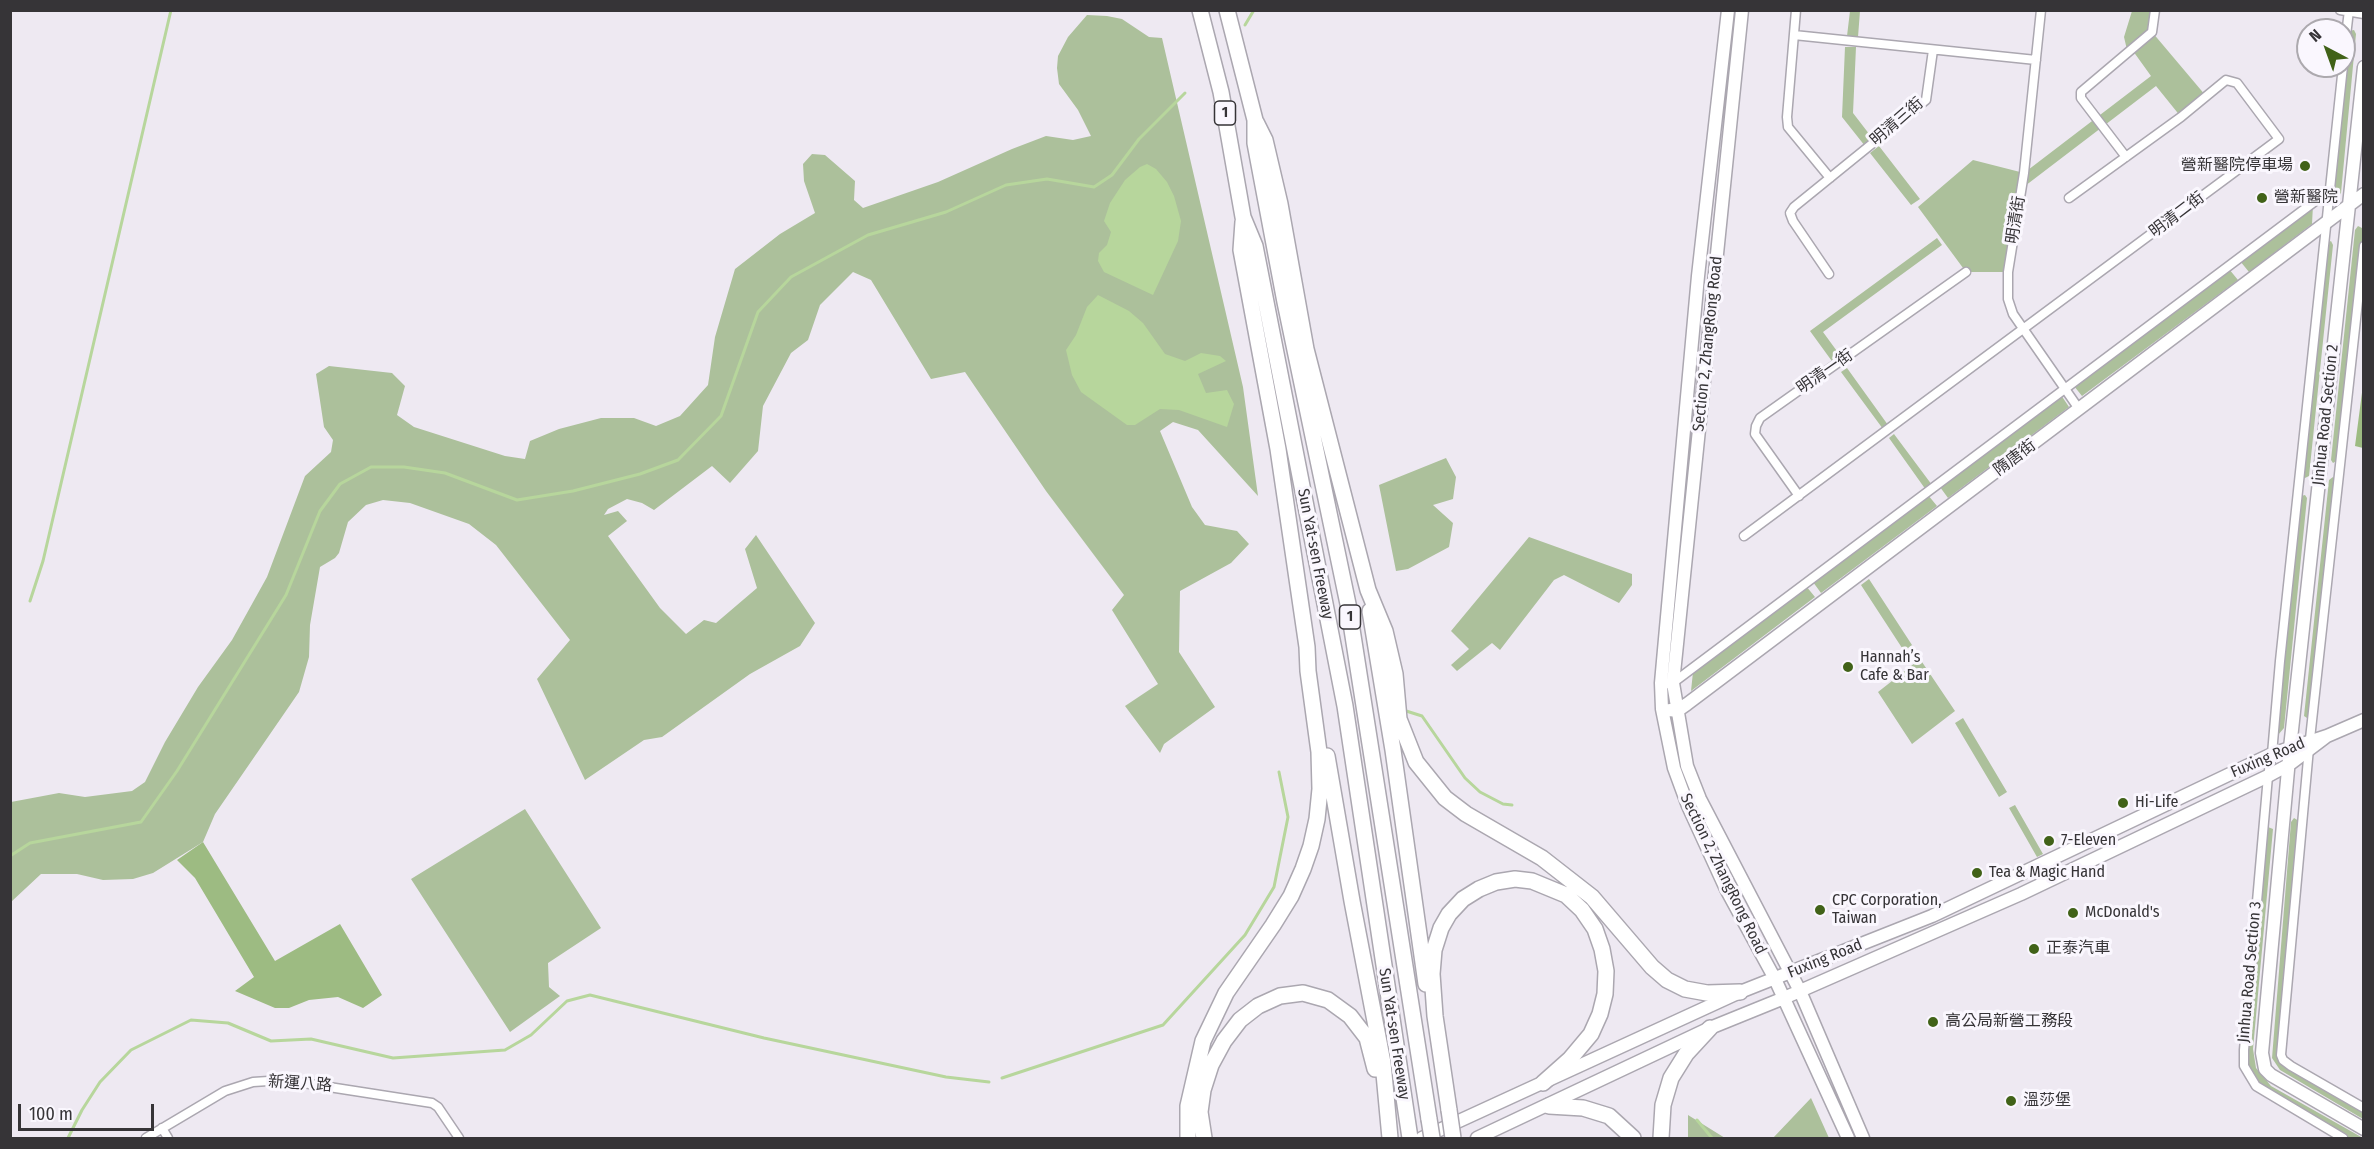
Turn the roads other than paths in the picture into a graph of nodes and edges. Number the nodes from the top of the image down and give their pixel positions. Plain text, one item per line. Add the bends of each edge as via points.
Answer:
1 (1200, 10) edge
2 (1227, 10) edge
3 (1728, 10) edge
4 (1742, 10) edge
5 (1796, 10) edge
6 (2040, 10) edge
7 (2156, 10) edge
8 (2346, 11) edge
9 (2364, 14) edge
10 (1794, 35) junction
11 (1933, 50) junction
12 (2036, 60) junction
13 (2364, 67) edge
14 (2342, 78) edge
15 (1720, 80) junction
16 (1734, 82) junction
17 (1255, 120) junction
18 (2126, 157) junction
19 (1830, 178) junction
20 (2330, 190) junction
21 (2364, 194) edge
22 (2069, 198) dead end
23 (2348, 206) junction
24 (1243, 218) junction
25 (2327, 222) junction
26 (1703, 236) junction
27 (1719, 236) junction
28 (2364, 246) edge
29 (1966, 272) dead end
30 (1829, 274) dead end
31 (2023, 330) junction
32 (2065, 389) junction
33 (2079, 409) junction
34 (1683, 449) junction
35 (1697, 451) junction
36 (1799, 496) junction
37 (1744, 536) dead end
38 (1678, 569) junction
39 (1368, 590) junction
40 (1307, 647) junction
41 (1673, 683) junction
42 (1662, 692) junction
43 (1662, 709) junction
44 (1677, 711) junction
45 (2364, 720) edge
46 (2310, 744) junction
47 (2290, 748) junction
48 (2272, 754) junction
49 (2290, 764) junction
50 (2268, 776) junction
51 (1791, 973) junction
52 (1775, 979) junction
53 (1800, 991) junction
54 (1740, 992) junction
55 (1784, 998) junction
56 (1435, 1016) junction
57 (1710, 1028) junction
58 (1543, 1083) junction
59 (1386, 1106) junction
60 (1548, 1106) junction
61 (2364, 1108) edge
62 (162, 1128) junction
63 (2364, 1129) edge
64 (1409, 1133) edge
65 (146, 1138) edge
66 (168, 1138) edge
67 (459, 1138) edge
68 (1188, 1138) edge
69 (1204, 1138) edge
70 (1390, 1138) edge
71 (1422, 1138) edge
72 (1432, 1138) edge
73 (1453, 1138) edge
74 (1477, 1138) edge
75 (1633, 1138) edge
76 (1661, 1138) edge
77 (1848, 1138) edge
78 (1863, 1138) edge
79 (2343, 1138) edge

1 - 24 highway, Sun Yat-sen Freeway / 1 via 1221,92
2 - 17 highway, Sun Yat-sen Freeway / 1
3 - 15 street, Section 2, ZhangRong Road
4 - 16 street, Section 2, ZhangRong Road
5 - 10 street
6 - 12 street, 明清街
7 - 18 street via 2152,32 2081,92 2081,98
8 - 9 street
10 - 11 street
10 - 19 street via 1788,127
11 - 12 street
11 - 19 street, 明清三街 via 1926,100
12 - 31 street, 明清街 via 2008,272 2008,299
13 - 23 street, Jinhua Road Section 2
14 - 20 street, Jinhua Road Section 2
15 - 16 street
15 - 26 street, Section 2, ZhangRong Road
16 - 27 street, Section 2, ZhangRong Road
17 - 39 highway via 1265,140 1306,349
17 - 72 highway, Sun Yat-sen Freeway / 1, bridge via 1255,143 1285,302 1348,604
18 - 22 street, 明清二街
18 - 31 street, 明清二街 via 2226,80 2237,83 2279,139
19 - 30 street, 明清三街 via 1790,213
20 - 25 street, Jinhua Road Section 2
20 - 32 street, 隋唐街
21 - 23 street, 隋唐街
23 - 25 street, 隋唐街
23 - 47 street, Jinhua Road Section 2
24 - 40 highway via 1242,250 1278,449
24 - 64 highway, Sun Yat-sen Freeway / 1 via 1255,246 1345,706
25 - 33 street, 隋唐街
25 - 48 street, Jinhua Road Section 2
26 - 27 street, Section 2, ZhangRong Road
26 - 34 street, Section 2, ZhangRong Road
27 - 35 street, Section 2, ZhangRong Road
28 - 46 street, Jinhua Road Section 2
29 - 36 street, 明清一街 via 1760,418 1755,434
31 - 32 street, 明清街
31 - 36 street
32 - 33 street, 明清街
32 - 41 street, 隋唐街
33 - 44 street, 隋唐街
34 - 35 street, Section 2, ZhangRong Road
34 - 38 street, Section 2, ZhangRong Road
35 - 38 street, Section 2, ZhangRong Road
36 - 37 street
38 - 41 street, Section 2, ZhangRong Road
38 - 42 street, Section 2, ZhangRong Road
39 - 54 highway via 1385,631 1395,674 1399,719 1407,741 1416,762 1445,798 1567,876 1592,897 1667,980 1707,993
39 - 56 highway via 1423,970
40 - 59 highway via 1313,663 1336,815 1383,1063
40 - 68 highway via 1319,752 1317,819 1311,846 1291,896 1226,993 1203,1041 1188,1106
41 - 42 street, 隋唐街
41 - 44 street, Section 2, ZhangRong Road
42 - 43 street, Section 2, ZhangRong Road
43 - 44 street
43 - 52 street, Section 2, ZhangRong Road via 1674,768 1688,806
44 - 51 street, Section 2, ZhangRong Road via 1687,766 1700,799
45 - 46 street, Fuxing Road
46 - 47 street, Fuxing Road
46 - 49 street, Fuxing Road
46 - 61 street via 2281,1055 2290,1066
47 - 48 street, Fuxing Road
47 - 49 street, Jinhua Road Section 2
48 - 50 street, Jinhua Road Section 3
48 - 51 street, Fuxing Road via 1932,916
49 - 50 street, Fuxing Road
49 - 63 street, Jinhua Road Section 3 via 2263,1061 2271,1075
50 - 53 street, Fuxing Road via 2021,894
50 - 79 street, Jinhua Road Section 3 via 2244,1066 2265,1093
51 - 52 street, Fuxing Road
51 - 53 street, Section 2, ZhangRong Road
52 - 54 street, Fuxing Road
52 - 55 street, Section 2, ZhangRong Road
53 - 55 street, Fuxing Road
53 - 78 street, Section 2, ZhangRong Road
54 - 58 street, Fuxing Road
55 - 57 street, Fuxing Road
55 - 77 street, Section 2, ZhangRong Road
56 - 58 highway via 1434,950 1441,928 1463,899 1496,882 1515,879 1549,886 1566,895 1582,910 1602,949 1605,994 1591,1034
56 - 73 highway, bridge
57 - 60 street, Fuxing Road
57 - 76 highway via 1671,1078 1663,1105
58 - 71 street, Fuxing Road
59 - 69 highway via 1366,1038 1350,1016 1328,1000 1303,993 1280,996 1240,1020 1211,1065 1200,1112
59 - 70 highway
60 - 74 street, Fuxing Road
60 - 75 highway via 1583,1108 1609,1116
62 - 65 street, 新運八路
62 - 66 street
62 - 67 street, 新運八路 via 225,1091 267,1080 299,1081 432,1103

